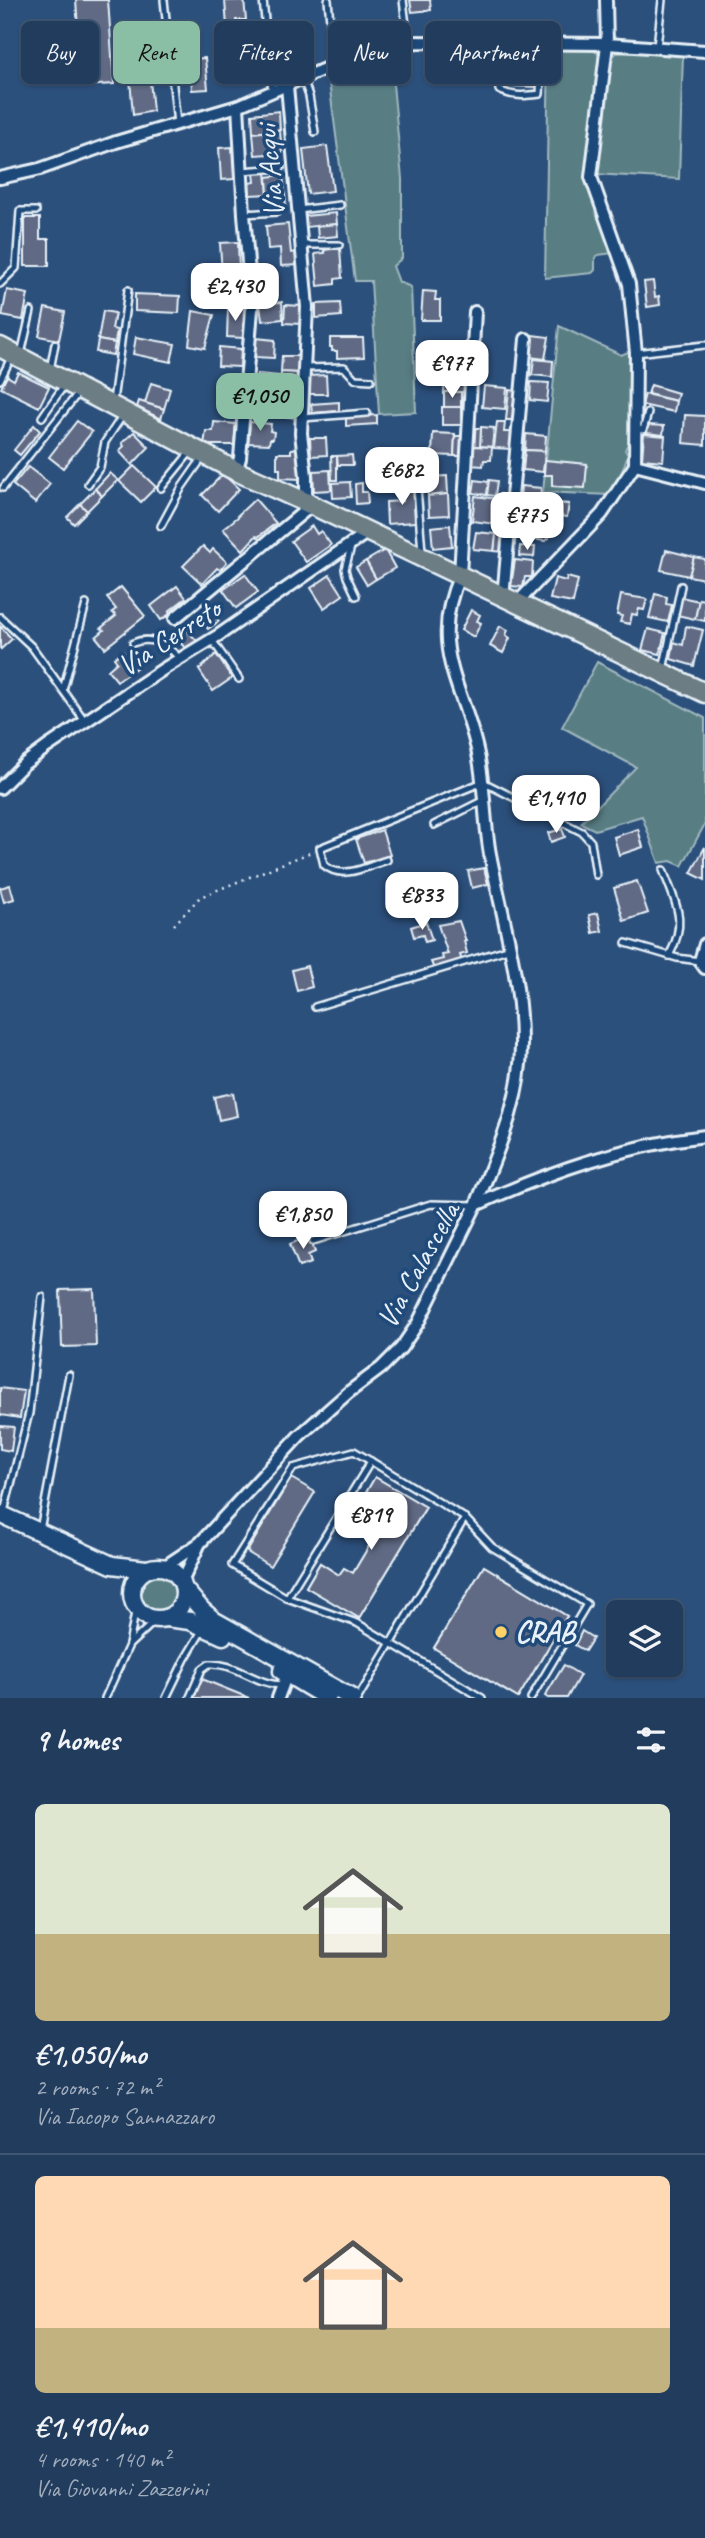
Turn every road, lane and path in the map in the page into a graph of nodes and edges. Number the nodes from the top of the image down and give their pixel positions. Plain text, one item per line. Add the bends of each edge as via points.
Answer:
1 (164, 0) edge
2 (263, 0) edge
3 (328, 0) edge
4 (403, 0) edge
5 (606, 0) edge
6 (662, 0) edge
7 (330, 21) edge
8 (406, 21) edge
9 (561, 44) edge
10 (607, 44) junction
11 (657, 47) junction
12 (705, 51) edge
13 (292, 84) edge
14 (305, 84) edge
15 (498, 84) edge
16 (541, 84) edge
17 (287, 86) junction
18 (272, 92) junction
19 (238, 106) junction
20 (177, 124) junction
21 (315, 132) dead end
22 (281, 168) dead end
23 (242, 171) junction
24 (0, 178) edge
25 (340, 205) dead end
26 (298, 210) junction
27 (36, 211) dead end
28 (277, 212) dead end
29 (244, 214) junction
30 (339, 244) dead end
31 (302, 245) junction
32 (0, 284) edge
33 (128, 290) dead end
34 (31, 311) dead end
35 (475, 312) dead end
36 (526, 338) dead end
37 (55, 344) dead end
38 (705, 345) edge
39 (11, 353) edge
40 (636, 353) junction
41 (304, 368) junction
42 (50, 373) junction
43 (0, 380) edge
44 (371, 380) dead end
45 (74, 386) junction
46 (118, 409) junction
47 (367, 413) dead end
48 (648, 413) dead end
49 (42, 417) dead end
50 (302, 418) junction
51 (636, 429) junction
52 (199, 452) junction
53 (415, 461) dead end
54 (635, 465) junction
55 (236, 471) junction
56 (705, 483) edge
57 (88, 484) dead end
58 (4, 488) dead end
59 (161, 488) dead end
60 (309, 503) junction
61 (161, 526) dead end
62 (369, 532) junction
63 (352, 542) junction
64 (423, 558) junction
65 (460, 575) junction
66 (681, 586) dead end
67 (356, 596) dead end
68 (510, 601) junction
69 (86, 604) dead end
70 (0, 617) edge
71 (175, 618) dead end
72 (212, 640) junction
73 (133, 643) dead end
74 (180, 659) junction
75 (662, 673) junction
76 (239, 680) dead end
77 (64, 690) junction
78 (705, 693) edge
79 (85, 722) junction
80 (483, 782) junction
81 (0, 788) edge
82 (484, 800) junction
83 (434, 825) dead end
84 (320, 848) junction
85 (387, 860) dead end
86 (663, 870) dead end
87 (596, 875) dead end
88 (174, 925) dead end
89 (626, 943) dead end
90 (705, 944) edge
91 (511, 948) junction
92 (669, 956) junction
93 (702, 965) edge
94 (315, 1007) dead end
95 (705, 1136) edge
96 (476, 1205) junction
97 (313, 1241) dead end
98 (42, 1297) dead end
99 (69, 1375) dead end
100 (371, 1461) junction
101 (2, 1515) edge
102 (465, 1518) junction
103 (40, 1533) junction
104 (200, 1543) junction
105 (95, 1559) junction
106 (164, 1567) junction
107 (146, 1569) junction
108 (183, 1585) junction
109 (287, 1598) junction
110 (134, 1601) junction
111 (162, 1618) junction
112 (205, 1627) junction
113 (390, 1643) junction
114 (130, 1646) junction
115 (285, 1680) junction
116 (190, 1697) edge
117 (105, 1698) edge
118 (166, 1698) edge
119 (278, 1698) edge
120 (327, 1698) edge
121 (352, 1698) edge
122 (358, 1698) edge
123 (482, 1698) edge
124 (531, 1698) edge

1 - 20 lane
2 - 18 lane
3 - 7 lane
4 - 8 lane
5 - 10 street
6 - 11 lane
9 - 10 street
10 - 11 street
10 - 40 street via 592,177 629,284
11 - 12 street
13 - 17 street
14 - 21 lane
15 - 16 lane via 499,90 510,96 540,94
17 - 18 street
17 - 26 street, Via Acqui
18 - 19 street
19 - 20 street
19 - 23 street
20 - 24 street
22 - 23 lane
23 - 29 street
25 - 26 lane
26 - 31 street, Via Acqui
27 - 32 lane via 20,211 16,268
28 - 29 lane
29 - 55 street via 252,309
30 - 31 lane
31 - 41 street, Via Acqui via 307,307
33 - 46 lane
34 - 39 lane
35 - 65 street
36 - 68 street
37 - 42 lane
38 - 40 lane
39 - 42 main road
39 - 43 lane
40 - 51 street
41 - 44 lane via 344,367 355,379
41 - 50 street, Via Acqui
42 - 45 main road
45 - 46 main road
45 - 49 lane
45 - 58 lane
46 - 52 main road
46 - 57 lane via 100,467
47 - 50 lane
48 - 51 lane via 643,430
50 - 60 street, Via Acqui
51 - 54 street
52 - 55 main road
52 - 59 lane
52 - 61 lane
53 - 64 lane
54 - 56 street
54 - 68 street via 602,514
55 - 60 main road
60 - 62 main road
60 - 71 street
62 - 63 street, Via Cerreto
62 - 64 main road
63 - 67 lane via 345,569
63 - 72 street, Via Cerreto
64 - 65 main road
65 - 68 main road
65 - 80 street via 449,607 446,648 474,736
66 - 75 lane
68 - 75 main road
69 - 77 lane
70 - 77 lane via 32,647
72 - 74 street, Via Cerreto
72 - 76 lane
73 - 74 lane via 143,639 158,642
74 - 79 street, Via Cerreto
75 - 78 main road
77 - 79 lane
79 - 81 street, Via Cerreto via 31,759
80 - 82 street
80 - 84 lane
80 - 87 lane via 582,832 591,842
82 - 83 lane
82 - 91 street
84 - 85 lane via 324,864 336,872
84 - 88 path via 200,897
86 - 92 lane via 680,920
89 - 92 lane
90 - 93 street
91 - 94 lane
91 - 96 street via 519,998 520,1076
92 - 93 lane
95 - 96 street, Via Calascella via 630,1148
96 - 97 lane via 431,1204
96 - 104 street, Via Calascella via 401,1348 299,1436
98 - 101 lane via 29,1413
99 - 103 lane
100 - 102 lane
100 - 109 lane
100 - 109 lane via 354,1451 293,1468 232,1565
101 - 103 main road
102 - 113 lane
102 - 124 lane via 492,1547 587,1604
103 - 105 main road
104 - 106 street, Via Calascella
104 - 108 street, Via Calascella
105 - 107 main road
105 - 110 main road via 110,1569
106 - 107 main road
106 - 108 main road via 177,1574
107 - 110 main road via 135,1580
108 - 111 main road via 181,1607
108 - 121 main road via 215,1621
109 - 113 lane via 356,1623
110 - 111 main road via 145,1616
110 - 114 lane
111 - 112 main road
111 - 114 lane
112 - 115 main road
112 - 118 lane
113 - 122 lane
113 - 123 lane
114 - 117 lane
115 - 116 lane via 271,1685 209,1664
115 - 119 street
115 - 120 main road

